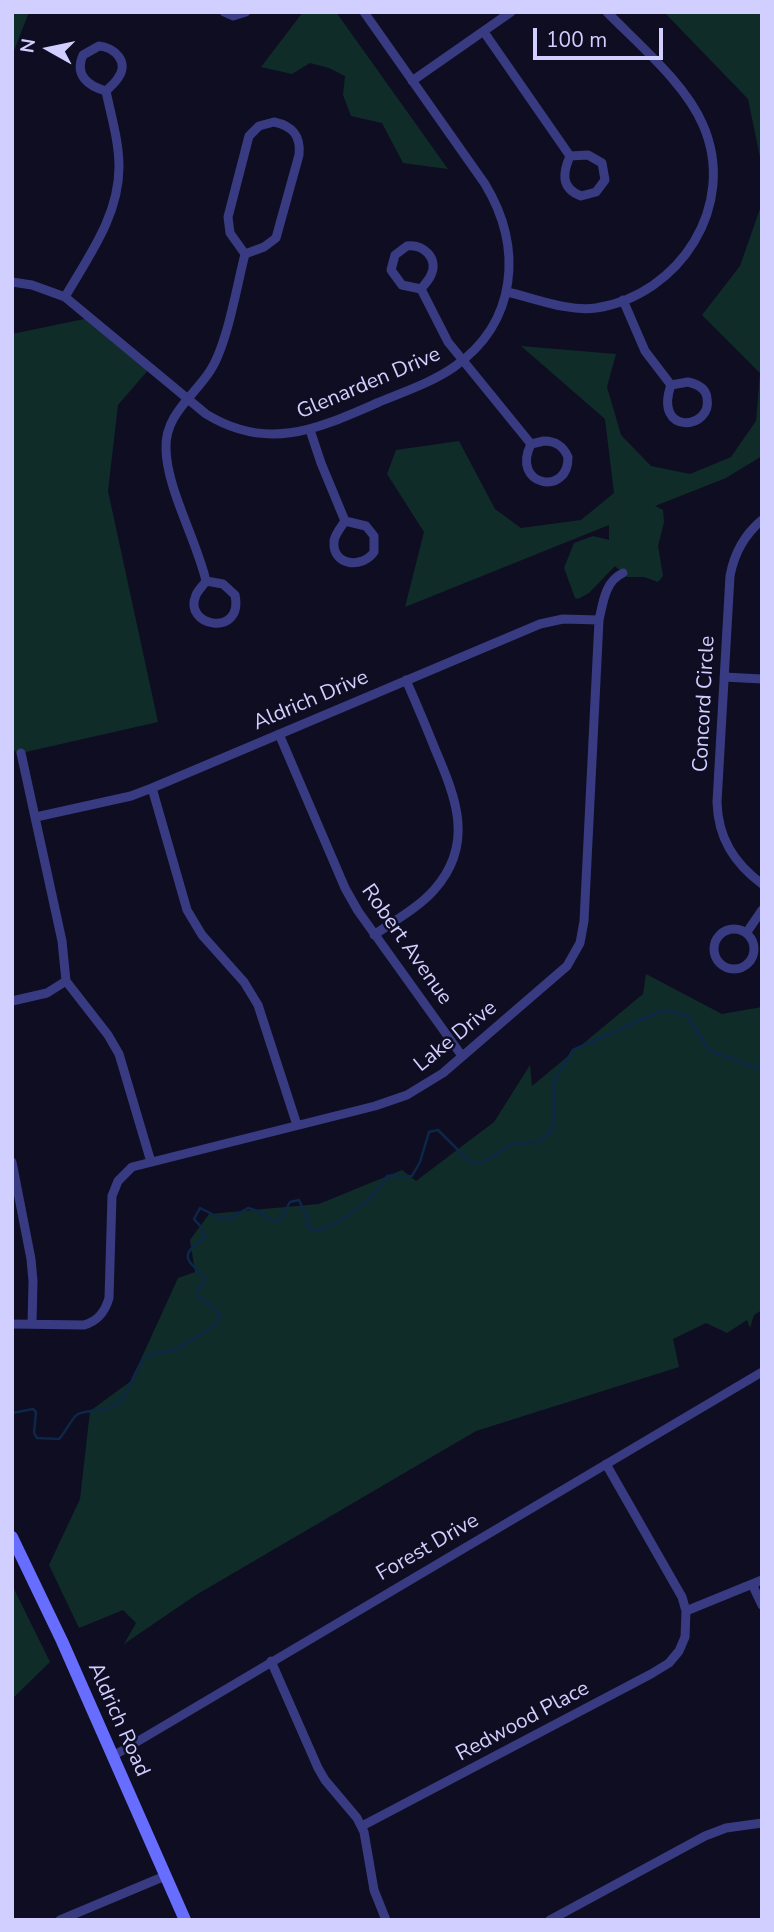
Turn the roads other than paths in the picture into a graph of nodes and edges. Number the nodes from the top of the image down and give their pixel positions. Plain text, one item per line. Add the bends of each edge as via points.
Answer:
1 (223, 12) edge
2 (246, 12) edge
3 (364, 12) edge
4 (511, 12) edge
5 (607, 12) edge
6 (484, 32) junction
7 (412, 81) junction
8 (106, 91) junction
9 (570, 156) junction
10 (245, 254) junction
11 (12, 282) edge
12 (421, 289) junction
13 (507, 292) junction
14 (65, 298) junction
15 (623, 300) junction
16 (463, 361) junction
17 (671, 385) junction
18 (187, 398) junction
19 (310, 430) junction
20 (531, 444) junction
21 (762, 520) edge
22 (345, 521) junction
23 (623, 573) dead end
24 (206, 581) junction
25 (599, 620) junction
26 (724, 677) junction
27 (762, 679) edge
28 (406, 680) junction
29 (279, 734) junction
30 (21, 753) dead end
31 (152, 788) junction
32 (36, 817) junction
33 (762, 884) edge
34 (762, 909) edge
35 (747, 932) junction
36 (374, 935) junction
37 (66, 981) junction
38 (12, 1001) edge
39 (462, 1056) junction
40 (297, 1125) junction
41 (12, 1162) edge
42 (151, 1162) junction
43 (12, 1324) edge
44 (32, 1324) junction
45 (762, 1372) edge
46 (606, 1464) junction
47 (12, 1537) edge
48 (757, 1582) edge
49 (762, 1605) edge
50 (686, 1611) junction
51 (271, 1661) junction
52 (113, 1756) junction
53 (762, 1823) edge
54 (362, 1826) junction
55 (165, 1875) junction
56 (556, 1918) edge
57 (60, 1920) edge
58 (185, 1920) edge
59 (386, 1920) edge

1 - 2 street via 233,16
3 - 7 street, Glenarden Drive
4 - 6 street
5 - 15 street via 690,100 708,136 713,166 712,200 694,243 664,277
6 - 7 street
6 - 9 street
7 - 13 street, Glenarden Drive via 498,207 509,248
8 - 8 street via 118,78 121,60 113,50 99,46 83,55 80,68 89,84
8 - 14 street via 117,144 117,188 103,231
9 - 9 street via 588,155 602,163 605,180 596,192 580,196 569,189 564,176
10 - 10 street via 230,233 228,217 249,136 265,123 281,124 295,132 300,145 279,232 270,244
10 - 18 street via 220,351
11 - 14 street, Glenarden Drive
12 - 12 street via 431,276 431,258 419,247 407,246 392,260 393,275 402,285
12 - 16 street via 441,332
13 - 15 street via 579,308
13 - 16 street, Glenarden Drive via 493,325
14 - 18 street, Glenarden Drive
15 - 17 street via 645,351
16 - 19 street, Glenarden Drive via 435,379
16 - 20 street
17 - 17 street via 688,382 701,387 708,400 702,416 686,423 673,419 666,402
18 - 19 street, Glenarden Drive via 218,421 244,431 270,435
18 - 24 street via 169,428 167,465
19 - 22 street
20 - 20 street via 551,441 561,446 568,462 561,477 549,482 531,476 526,461
21 - 26 street, Concord Circle via 744,539 732,565
22 - 22 street via 366,526 374,536 373,552 361,563 344,561 336,552 335,538
23 - 25 street, Lake Drive via 607,589
24 - 24 street via 223,584 235,595 235,610 227,620 208,623 197,613 194,601
25 - 28 street, Aldrich Drive via 540,624
25 - 39 street, Lake Drive via 582,936 576,954 561,972
26 - 27 street
26 - 33 street, Concord Circle via 718,821 734,858
28 - 29 street, Aldrich Drive
28 - 36 street via 453,790 458,835 447,870 433,891
29 - 31 street, Aldrich Drive
29 - 36 street, Robert Avenue via 345,888
30 - 32 street
31 - 32 street, Aldrich Drive
31 - 40 street via 187,910 258,1005
32 - 37 street
34 - 35 street
35 - 35 street via 728,930 718,938 716,956 724,966 738,968 751,959 753,945
36 - 39 street, Robert Avenue
37 - 38 street via 47,993
37 - 42 street via 119,1054
39 - 40 street, Lake Drive via 407,1095
40 - 42 street, Lake Drive
41 - 44 street via 32,1259
42 - 44 street, Lake Drive via 132,1167 115,1186 109,1298 104,1311 84,1325
43 - 44 street, Lake Drive
45 - 46 street, Forest Drive
46 - 50 street
46 - 51 street, Forest Drive
47 - 52 main road, Aldrich Road
48 - 49 street
48 - 50 street
50 - 54 street, Redwood Place via 685,1637 669,1663
51 - 52 street, Forest Drive
51 - 54 street via 318,1768
52 - 55 main road, Aldrich Road
53 - 56 street via 705,1836
54 - 59 street via 374,1890
55 - 57 street
55 - 58 main road, Aldrich Road

